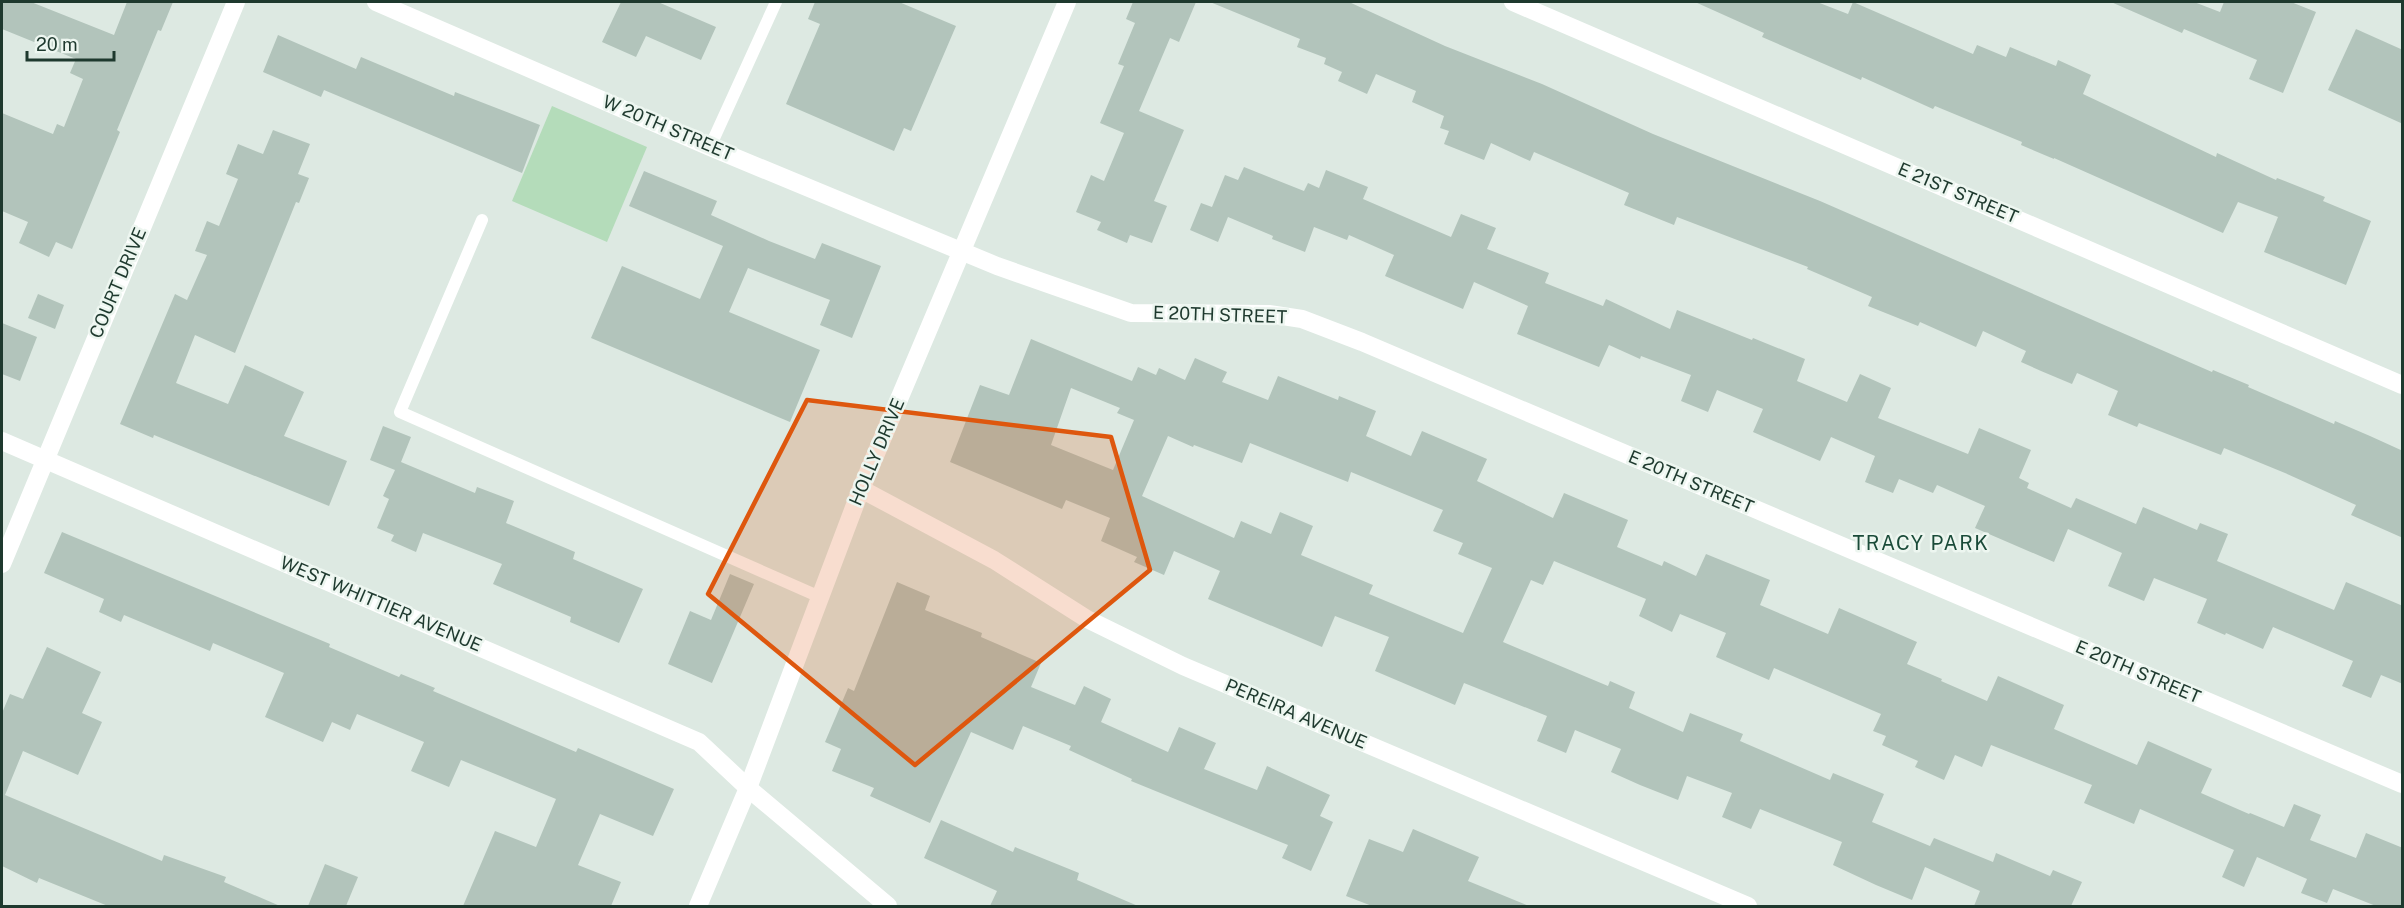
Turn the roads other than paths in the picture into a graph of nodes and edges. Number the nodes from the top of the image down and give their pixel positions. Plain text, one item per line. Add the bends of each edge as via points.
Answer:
1 (236, 2) edge
2 (376, 2) edge
3 (776, 2) edge
4 (1067, 2) edge
5 (1513, 2) edge
6 (710, 147) junction
7 (482, 220) dead end
8 (962, 250) junction
9 (2403, 385) edge
10 (2, 441) edge
11 (44, 458) junction
12 (861, 489) junction
13 (2, 564) edge
14 (820, 597) junction
15 (2403, 784) edge
16 (748, 788) junction
17 (698, 906) edge
18 (888, 906) edge
19 (1748, 906) edge

1 - 11 street, COURT DRIVE
2 - 6 street, W 20TH STREET
3 - 6 lane
4 - 8 street, HOLLY DRIVE
5 - 9 street, E 21ST STREET
6 - 8 street, W 20TH STREET
7 - 14 lane via 400,412
8 - 12 street, HOLLY DRIVE
8 - 15 street, E 20TH STREET via 1131,313 1269,314 1302,319
10 - 11 street, WEST WHITTIER AVENUE
11 - 13 street, COURT DRIVE
11 - 16 street, WEST WHITTIER AVENUE via 699,742
12 - 14 street, HOLLY DRIVE
12 - 19 street, PEREIRA AVENUE via 994,560 1087,619 1183,666
14 - 16 street, HOLLY DRIVE
16 - 17 street, HOLLY DRIVE
16 - 18 street, WEST WHITTIER AVENUE

